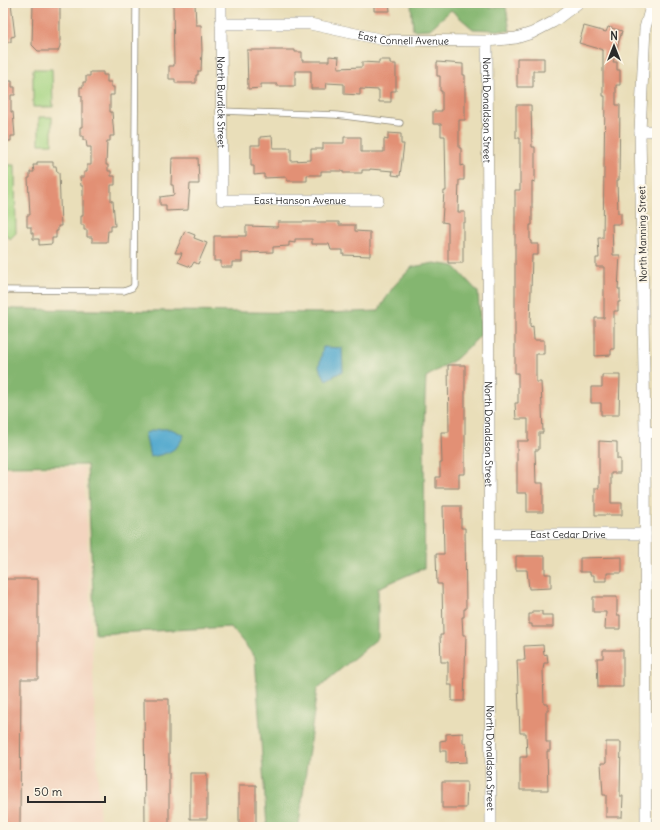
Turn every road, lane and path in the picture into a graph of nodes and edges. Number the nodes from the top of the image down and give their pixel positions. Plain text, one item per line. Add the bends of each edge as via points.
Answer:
1 (136, 3) edge
2 (221, 3) edge
3 (578, 3) edge
4 (652, 3) edge
5 (221, 24) junction
6 (487, 41) junction
7 (221, 111) junction
8 (400, 123) dead end
9 (640, 131) junction
10 (657, 131) edge
11 (222, 200) joint
12 (378, 200) dead end
13 (3, 290) edge
14 (645, 432) junction
15 (657, 433) edge
16 (490, 534) junction
17 (645, 534) junction
18 (491, 827) edge
19 (646, 827) edge

1 - 13 lane via 134,285 124,291
2 - 5 street, North Burdick Street
3 - 6 street, East Connell Avenue via 532,33 516,38
4 - 9 street, North Manning Street via 645,28
5 - 6 street, East Connell Avenue via 310,24 384,40
5 - 7 street, North Burdick Street
6 - 16 street, North Donaldson Street
7 - 8 lane via 336,115
7 - 11 street, North Burdick Street
9 - 10 street
9 - 14 street, North Manning Street
11 - 12 street, East Hanson Avenue
14 - 15 street
14 - 17 street, North Manning Street
16 - 17 street, East Cedar Drive
16 - 18 street, North Donaldson Street
17 - 19 street, North Manning Street

